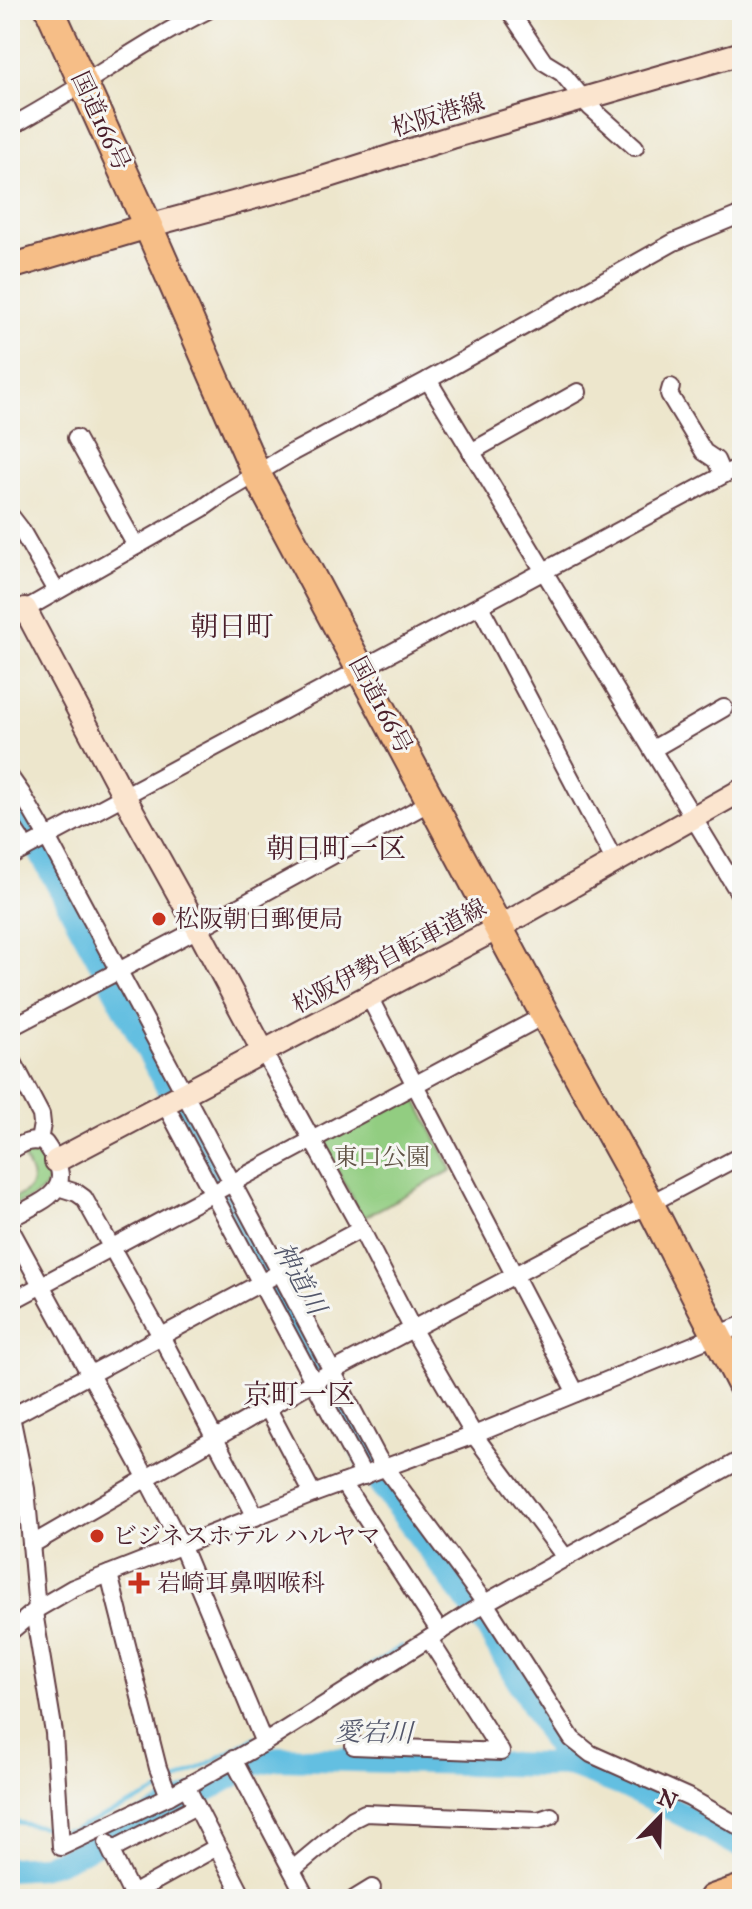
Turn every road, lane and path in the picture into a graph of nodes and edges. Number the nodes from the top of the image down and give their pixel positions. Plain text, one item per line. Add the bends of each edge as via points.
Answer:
1 (50, 10) edge
2 (208, 10) edge
3 (509, 10) edge
4 (742, 53) edge
5 (83, 83) junction
6 (584, 100) junction
7 (12, 123) edge
8 (635, 147) dead end
9 (742, 214) edge
10 (148, 226) junction
11 (10, 267) edge
12 (428, 380) junction
13 (671, 387) dead end
14 (578, 392) dead end
15 (76, 438) dead end
16 (471, 452) junction
17 (742, 465) edge
18 (722, 474) junction
19 (257, 475) junction
20 (10, 515) edge
21 (136, 546) junction
22 (544, 570) junction
23 (56, 591) junction
24 (480, 606) junction
25 (18, 614) edge
26 (361, 668) junction
27 (724, 708) dead end
28 (653, 749) junction
29 (10, 777) edge
30 (742, 790) edge
31 (124, 796) junction
32 (432, 801) junction
33 (694, 818) junction
34 (10, 823) edge
35 (30, 846) edge
36 (615, 862) junction
37 (742, 898) edge
38 (498, 928) junction
39 (198, 929) junction
40 (111, 975) junction
41 (368, 995) junction
42 (545, 1015) junction
43 (10, 1028) edge
44 (263, 1051) junction
45 (11, 1062) edge
46 (414, 1085) junction
47 (175, 1099) junction
48 (312, 1139) junction
49 (39, 1141) junction
50 (10, 1151) edge
51 (742, 1155) edge
52 (56, 1161) junction
53 (231, 1183) junction
54 (58, 1187) junction
55 (212, 1193) junction
56 (650, 1205) junction
57 (10, 1218) edge
58 (10, 1228) edge
59 (361, 1229) junction
60 (113, 1248) junction
61 (280, 1272) junction
62 (513, 1276) junction
63 (261, 1283) junction
64 (42, 1286) junction
65 (10, 1302) edge
66 (730, 1329) edge
67 (413, 1330) junction
68 (161, 1336) junction
69 (332, 1372) junction
70 (89, 1374) junction
71 (314, 1380) junction
72 (742, 1385) edge
73 (576, 1393) junction
74 (267, 1407) junction
75 (10, 1412) edge
76 (474, 1435) junction
77 (214, 1439) junction
78 (742, 1459) edge
79 (384, 1468) junction
80 (364, 1476) junction
81 (146, 1477) junction
82 (343, 1483) junction
83 (313, 1494) junction
84 (256, 1517) junction
85 (31, 1545) junction
86 (182, 1547) junction
87 (565, 1557) junction
88 (109, 1574) junction
89 (484, 1604) junction
90 (36, 1610) junction
91 (435, 1630) junction
92 (10, 1632) edge
93 (262, 1737) junction
94 (354, 1746) dead end
95 (233, 1760) junction
96 (167, 1790) junction
97 (191, 1797) junction
98 (551, 1816) dead end
99 (742, 1828) edge
100 (101, 1829) junction
101 (217, 1847) junction
102 (111, 1849) junction
103 (292, 1870) junction
104 (372, 1888) dead end
105 (742, 1889) edge
106 (133, 1896) edge
107 (244, 1899) edge
108 (307, 1899) edge
109 (354, 1899) edge
110 (713, 1899) edge

1 - 5 highway, 国道166号
2 - 5 street
3 - 6 street via 544,62 562,73
4 - 6 main road, 松阪港線
5 - 7 street
5 - 10 highway, 国道166号
6 - 8 street
6 - 10 main road, 松阪港線
9 - 12 street via 674,242
10 - 11 main road
10 - 19 highway, 国道166号
12 - 16 street
12 - 19 street
13 - 18 street via 669,394
14 - 16 street
15 - 21 street
16 - 22 street
17 - 18 street
18 - 22 street
19 - 21 street
19 - 26 highway, 国道166号
20 - 23 street
21 - 23 street
22 - 24 street
22 - 28 street
23 - 25 street
24 - 26 street
24 - 36 street
25 - 31 main road
26 - 31 street
26 - 32 highway, 国道166号
27 - 28 street
28 - 33 street
29 - 35 street via 22,794
30 - 33 main road, 松阪伊勢自転車道線
31 - 35 street
31 - 39 main road
32 - 38 highway, 国道166号
32 - 39 street
33 - 36 main road, 松阪伊勢自転車道線
33 - 37 street
34 - 35 street
35 - 40 street
36 - 38 main road, 松阪伊勢自転車道線
38 - 41 main road, 松阪伊勢自転車道線
38 - 42 highway, 国道166号
39 - 40 street
39 - 44 main road
40 - 43 street
40 - 47 street
41 - 44 main road, 松阪伊勢自転車道線
41 - 46 street
42 - 46 street
42 - 56 highway, 国道166号
44 - 47 main road, 松阪伊勢自転車道線
44 - 48 street
45 - 49 street via 43,1120
46 - 48 street
46 - 62 street
47 - 52 main road, 松阪伊勢自転車道線
47 - 53 street
47 - 55 street
48 - 53 street
48 - 59 street
49 - 50 street
49 - 52 street
51 - 56 street
52 - 54 street
53 - 55 street
53 - 61 street
54 - 57 street
54 - 60 street via 84,1198
55 - 60 street
55 - 63 street
56 - 62 street
56 - 66 highway, 国道166号
58 - 64 street
59 - 61 street
59 - 67 street
60 - 64 street
60 - 68 street
61 - 63 street
61 - 69 street
62 - 67 street
62 - 73 street
63 - 68 street
63 - 71 street
64 - 65 street
64 - 70 street
66 - 72 highway, 国道166号
66 - 73 street
67 - 69 street
67 - 76 street
68 - 70 street
68 - 77 street
69 - 71 street
69 - 79 street
70 - 75 street via 18,1413
70 - 81 street
71 - 74 street
71 - 80 street
73 - 76 street
74 - 77 street
74 - 83 street
75 - 85 street
76 - 79 street
76 - 87 street
77 - 81 street
77 - 84 street
78 - 87 street
79 - 80 street
79 - 89 street
80 - 82 street
81 - 85 street
81 - 86 street
82 - 83 street
82 - 91 street
83 - 84 street
84 - 86 street
85 - 90 street
86 - 88 street
86 - 93 street
87 - 89 street
88 - 90 street
88 - 96 street
89 - 91 street
89 - 99 street via 581,1748
90 - 92 street
90 - 100 street via 54,1733 61,1847
91 - 93 street
91 - 94 street via 501,1752
93 - 95 street
95 - 97 street
95 - 103 street
96 - 97 street
96 - 100 street
97 - 101 street
97 - 102 street
98 - 103 street via 539,1820 365,1813
100 - 102 street
101 - 106 street
101 - 107 street
102 - 106 street
103 - 108 street
104 - 109 street
105 - 110 highway

